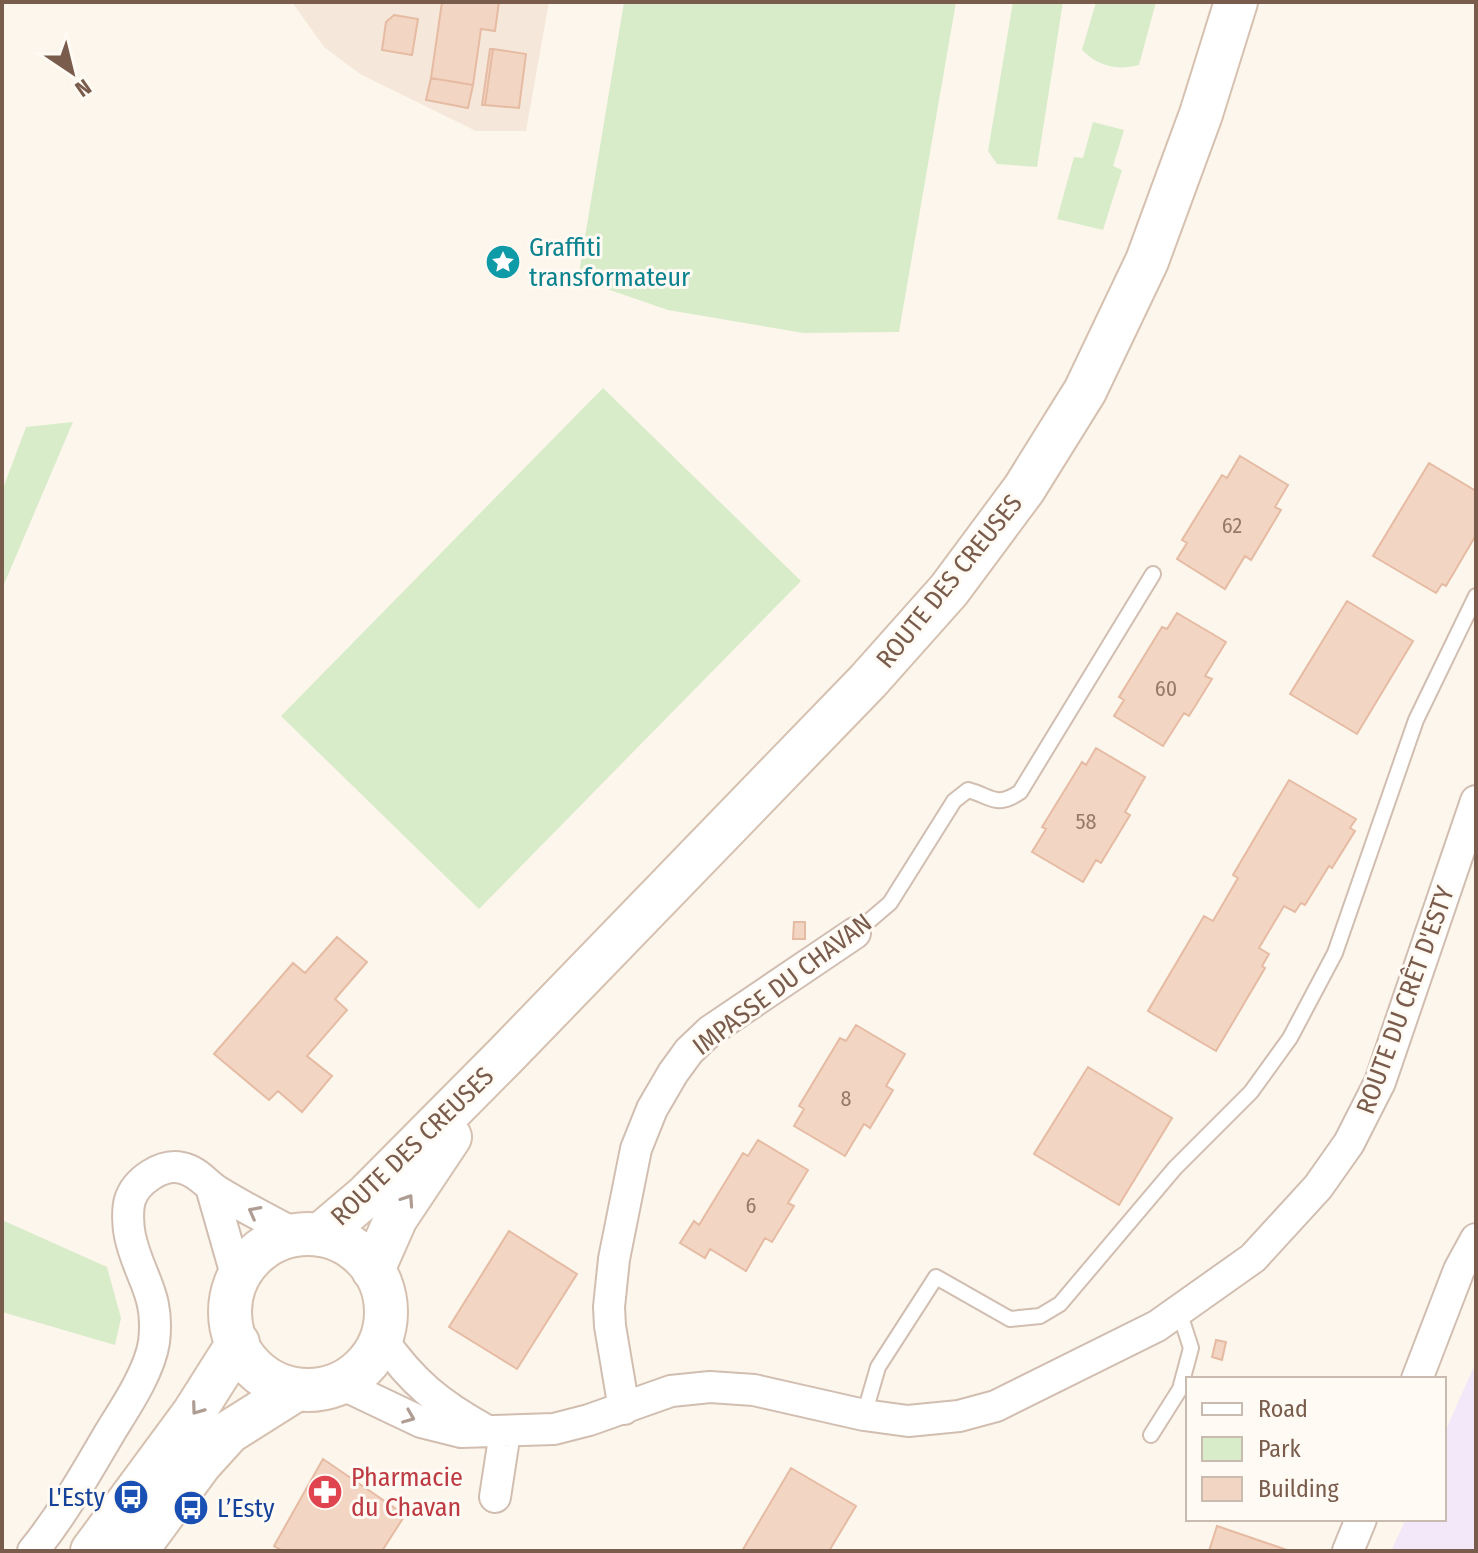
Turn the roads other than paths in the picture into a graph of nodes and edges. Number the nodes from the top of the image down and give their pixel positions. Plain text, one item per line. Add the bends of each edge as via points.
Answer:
1 (1236, 2) edge
2 (1153, 574) dead end
3 (1476, 596) edge
4 (1476, 801) edge
5 (855, 933) joint
6 (505, 1056) junction
7 (211, 1187) junction
8 (309, 1235) junction
9 (1476, 1239) edge
10 (373, 1270) junction
11 (237, 1278) junction
12 (1179, 1311) junction
13 (382, 1339) junction
14 (238, 1343) junction
15 (1418, 1377) edge
16 (339, 1383) junction
17 (294, 1391) junction
18 (624, 1409) junction
19 (864, 1415) junction
20 (495, 1431) junction
21 (1151, 1435) dead end
22 (495, 1497) dead end
23 (1360, 1521) edge
24 (33, 1551) edge
25 (92, 1551) edge
26 (136, 1551) edge
27 (1348, 1551) edge

1 - 6 main road, ROUTE DES CREUSES via 1147,261 1085,391 1024,489 949,590 868,681
2 - 5 lane, IMPASSE DU CHAVAN via 1020,792 998,803 968,790 954,801 890,903
3 - 19 lane via 1416,720 1335,953 1290,1038 1251,1092 1175,1168 1060,1304 1040,1316 1010,1319 936,1277 878,1367
4 - 12 street, ROUTE DU CRÊT D'ESTY via 1380,1082 1349,1143 1318,1187 1253,1258
5 - 18 street, IMPASSE DU CHAVAN via 710,1031 689,1051 652,1109 636,1149 609,1307
6 - 8 main road, ROUTE DES CREUSES via 366,1196
10 -> 6 main road, ROUTE DES CREUSES via 396,1218
8 -> 7 street
7 - 11 street
7 - 24 street via 189,1170 166,1168 138,1184 129,1202 130,1237 152,1294 154,1344 135,1390 59,1519
8 - 10 main road, ROUTE DES CREUSES via 341,1241
8 - 11 main road, ROUTE DES CREUSES via 275,1241
9 - 15 street
10 - 13 main road, ROUTE DES CREUSES via 383,1292
11 - 14 main road via 230,1326
12 - 19 street, ROUTE DU CRÊT D'ESTY via 996,1406 908,1421
12 - 21 lane via 1191,1348 1180,1389
13 - 16 main road via 368,1362
13 - 20 street via 425,1391
14 - 17 main road via 255,1371
14 -> 25 main road via 209,1392
16 - 17 main road
16 -> 20 street, ROUTE DU CRÊT D'ESTY via 421,1422 461,1432
17 - 26 main road via 229,1432
18 - 19 street, ROUTE DU CRÊT D'ESTY via 671,1391 710,1387 754,1390
18 - 20 street, ROUTE DU CRÊT D'ESTY via 554,1429
20 - 22 street
23 - 27 street

